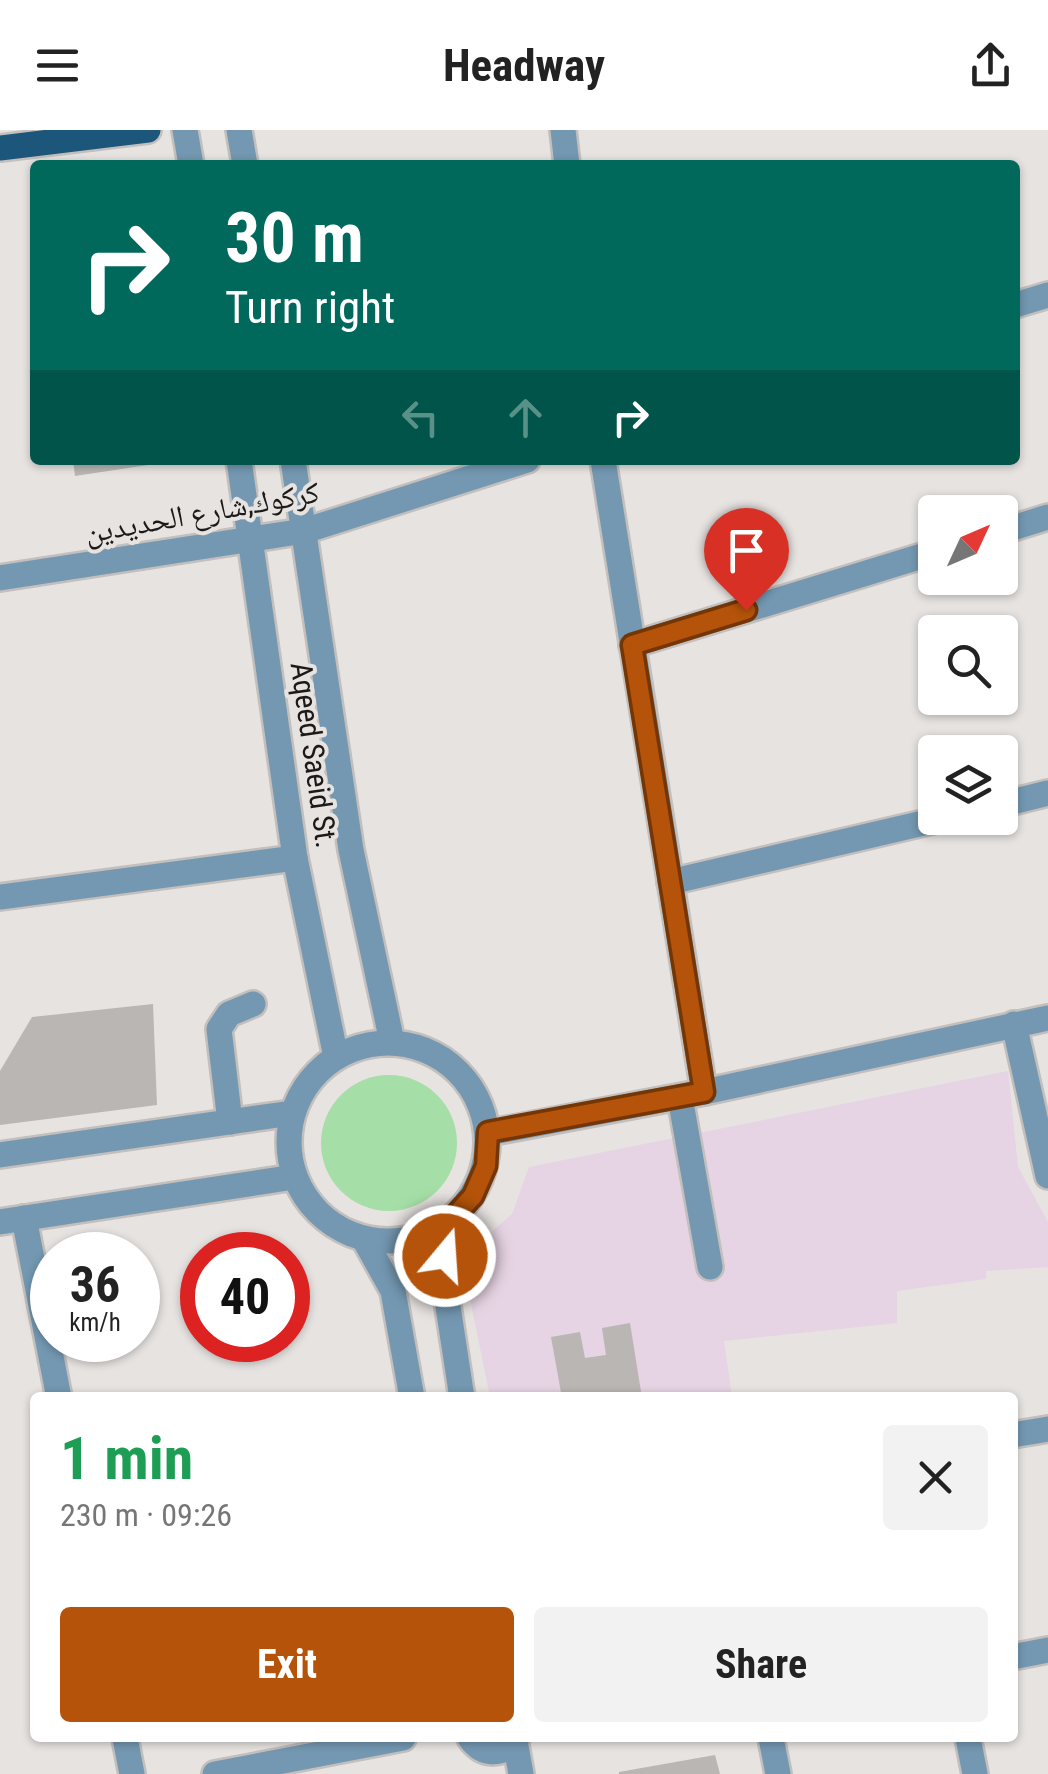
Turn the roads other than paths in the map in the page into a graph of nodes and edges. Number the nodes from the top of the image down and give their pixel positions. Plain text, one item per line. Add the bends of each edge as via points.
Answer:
1 (148, 130) edge
2 (185, 130) edge
3 (239, 130) edge
4 (564, 130) edge
5 (0, 148) edge
6 (190, 160) edge
7 (243, 160) edge
8 (567, 160) edge
9 (1048, 295) edge
10 (1020, 304) edge
11 (240, 465) edge
12 (293, 465) edge
13 (512, 465) edge
14 (603, 465) edge
15 (1048, 517) edge
16 (1018, 526) edge
17 (304, 532) junction
18 (252, 540) junction
19 (918, 557) edge
20 (0, 578) edge
21 (632, 645) junction
22 (1048, 793) edge
23 (1018, 800) edge
24 (918, 824) edge
25 (295, 858) junction
26 (670, 882) junction
27 (0, 897) edge
28 (253, 1004) dead end
29 (1048, 1018) edge
30 (1014, 1024) junction
31 (392, 1042) junction
32 (336, 1057) junction
33 (692, 1094) junction
34 (292, 1113) junction
35 (230, 1122) junction
36 (488, 1132) junction
37 (0, 1155) edge
38 (294, 1176) junction
39 (1048, 1176) edge
40 (12, 1220) edge
41 (450, 1221) junction
42 (364, 1239) junction
43 (710, 1268) dead end
44 (57, 1392) edge
45 (411, 1392) edge
46 (461, 1392) edge
47 (1048, 1429) edge
48 (1018, 1434) edge
49 (1048, 1650) edge
50 (1018, 1656) edge
51 (126, 1742) edge
52 (382, 1742) edge
53 (471, 1742) edge
54 (475, 1742) edge
55 (511, 1742) edge
56 (516, 1742) edge
57 (772, 1742) edge
58 (969, 1742) edge
59 (132, 1774) edge
60 (215, 1774) edge
61 (477, 1774) edge
62 (521, 1774) edge
63 (778, 1774) edge
64 (976, 1774) edge

1 - 5 main road
2 - 6 street
3 - 7 street
4 - 8 street
9 - 10 street
11 - 18 street, Aqeed Saeid St.
12 - 17 street, Aqeed Saeid St.
13 - 17 street, كركوك,شارع الحديدين
14 - 21 street
15 - 16 street
17 - 18 street, كركوك,شارع الحديدين
17 - 31 street, Aqeed Saeid St. via 351,850
18 - 20 street, كركوك,شارع الحديدين
18 - 25 street, Aqeed Saeid St.
19 - 21 street
21 - 26 street
22 - 23 street
24 - 26 street
25 - 27 street
25 - 32 street, Aqeed Saeid St.
26 - 33 street
28 - 35 street via 228,1014 218,1030
29 - 30 street
30 - 33 street
30 - 39 street
31 - 32 street
31 - 36 street via 446,1060 481,1104
32 - 34 street via 302,1091
33 - 36 street
33 - 43 street
34 - 35 street
34 - 38 street via 288,1145
35 - 37 street
36 - 41 street via 486,1166 473,1196
38 - 40 street
38 - 42 street via 322,1217
40 - 44 street
41 - 42 street via 421,1237
41 - 46 street via 445,1287
42 - 45 street via 393,1291
47 - 48 street
49 - 50 street
51 - 59 street
52 - 60 street
53 - 61 street
54 - 55 street via 494,1753
56 - 62 street
57 - 63 street
58 - 64 street

